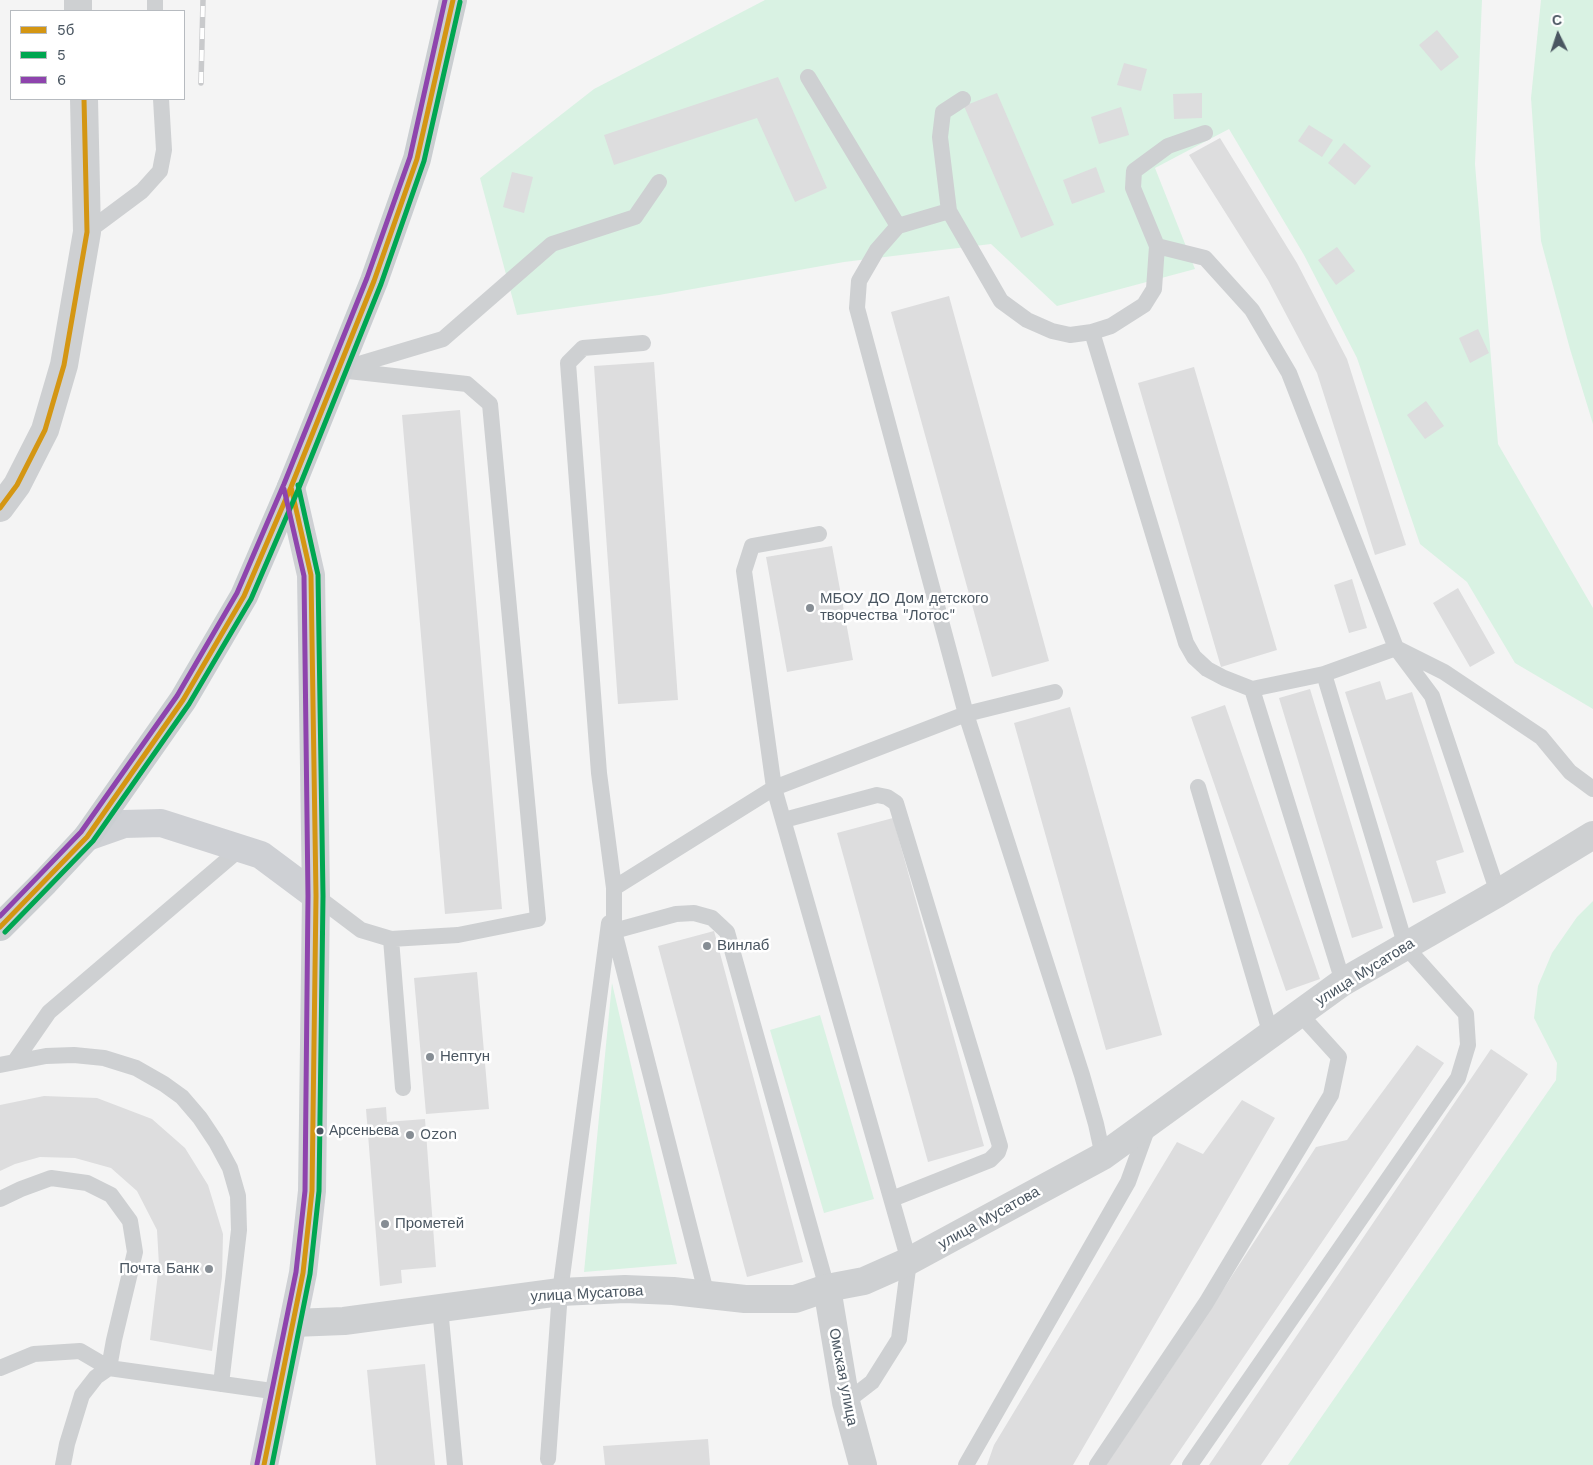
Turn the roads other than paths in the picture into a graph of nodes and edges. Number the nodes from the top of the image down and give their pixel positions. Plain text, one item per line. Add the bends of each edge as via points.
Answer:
1 (453, 0) edge
2 (808, 77) dead end
3 (964, 99) dead end
4 (84, 100) edge
5 (161, 100) edge
6 (1205, 133) dead end
7 (659, 182) dead end
8 (950, 211) junction
9 (898, 226) junction
10 (87, 232) junction
11 (1158, 246) junction
12 (1092, 332) junction
13 (643, 344) dead end
14 (339, 370) junction
15 (291, 487) junction
16 (0, 508) edge
17 (819, 534) dead end
18 (1396, 648) junction
19 (1324, 674) junction
20 (1252, 690) junction
21 (1056, 692) dead end
22 (966, 714) junction
23 (1198, 787) dead end
24 (774, 788) junction
25 (1593, 789) edge
26 (784, 820) junction
27 (1593, 835) edge
28 (87, 837) junction
29 (240, 848) junction
30 (614, 888) junction
31 (1498, 893) junction
32 (316, 896) junction
33 (0, 927) edge
34 (614, 931) junction
35 (391, 939) junction
36 (1406, 947) junction
37 (1343, 982) junction
38 (1300, 1014) junction
39 (1271, 1035) junction
40 (7, 1063) edge
41 (403, 1088) dead end
42 (1151, 1120) junction
43 (1103, 1156) junction
44 (0, 1198) edge
45 (892, 1199) junction
46 (909, 1261) junction
47 (826, 1288) junction
48 (560, 1292) junction
49 (707, 1296) junction
50 (440, 1308) junction
51 (293, 1323) junction
52 (0, 1368) edge
53 (109, 1368) junction
54 (221, 1384) junction
55 (279, 1392) junction
56 (846, 1402) junction
57 (548, 1459) dead end
58 (63, 1465) edge
59 (264, 1465) edge
60 (456, 1465) edge
61 (863, 1465) edge
62 (966, 1465) edge
63 (1097, 1465) edge
64 (1190, 1465) edge

1 - 14 main road via 417,159
2 - 9 lane
3 - 8 lane via 943,112 940,137
4 - 10 street
5 - 10 lane via 164,150 160,171 142,191
6 - 11 lane via 1168,146 1134,171 1133,188
7 - 14 lane via 635,217 552,244 443,339
8 - 9 lane
8 - 12 lane via 1001,301 1027,320 1052,331 1070,335
9 - 22 lane via 877,250 860,281 857,308
10 - 16 street via 64,365 45,430 17,485
11 - 12 lane via 1154,289 1144,305 1111,326
11 - 18 lane via 1205,258 1252,310 1289,373
12 - 20 lane via 1186,643 1194,657 1207,669
13 - 30 lane via 583,348 568,363 599,773
14 - 15 main road
14 - 35 lane via 467,384 490,404 538,919 458,935
15 - 28 main road via 244,596 188,692
15 - 32 main road via 311,575
17 - 24 lane via 752,546 744,571
18 - 19 lane
18 - 25 lane via 1444,672 1541,737 1570,772
18 - 31 lane via 1432,696
19 - 20 lane
19 - 36 lane
20 - 37 lane
21 - 22 lane
22 - 24 lane
22 - 43 lane via 1082,1075
23 - 39 lane
24 - 26 lane
24 - 30 lane
26 - 45 lane
26 - 45 lane via 877,795 887,796 896,803 1000,1146 990,1160
27 - 31 street, улица Мусатова
28 - 29 main road via 124,824 162,823
28 - 33 main road
29 - 32 main road via 261,855
29 - 40 lane via 49,1012
30 - 34 lane
30 - 48 lane
31 - 36 street, улица Мусатова
32 - 35 lane via 362,930
32 - 51 main road via 312,1191 303,1273
34 - 47 lane via 676,914 694,913 712,918 727,932
34 - 49 lane
35 - 41 lane
36 - 37 street, улица Мусатова
36 - 64 lane via 1466,1014 1468,1045 1458,1078
37 - 38 street, улица Мусатова
38 - 39 street, улица Мусатова
38 - 63 lane via 1339,1057 1330,1096 1206,1303
39 - 42 street, улица Мусатова
40 - 54 lane via 46,1056 104,1058 136,1068 164,1084 182,1097 200,1118 230,1168 238,1196 239,1230
42 - 43 street, улица Мусатова
42 - 62 lane via 1128,1182
43 - 46 street, улица Мусатова
44 - 53 lane via 51,1178 87,1183 111,1195 130,1221 135,1252
45 - 46 lane
46 - 47 street, улица Мусатова via 864,1281
46 - 56 lane via 899,1339 872,1382
47 - 49 street, улица Мусатова via 795,1299
47 - 56 street, Омская улица
48 - 49 street, улица Мусатова via 625,1289
48 - 50 street, улица Мусатова
48 - 57 lane
50 - 51 street, улица Мусатова via 344,1321
50 - 60 lane
51 - 55 main road
52 - 53 lane via 34,1354 80,1351
53 - 54 lane
53 - 58 lane via 96,1377 82,1395
54 - 55 lane
55 - 59 main road
56 - 61 street, Омская улица

